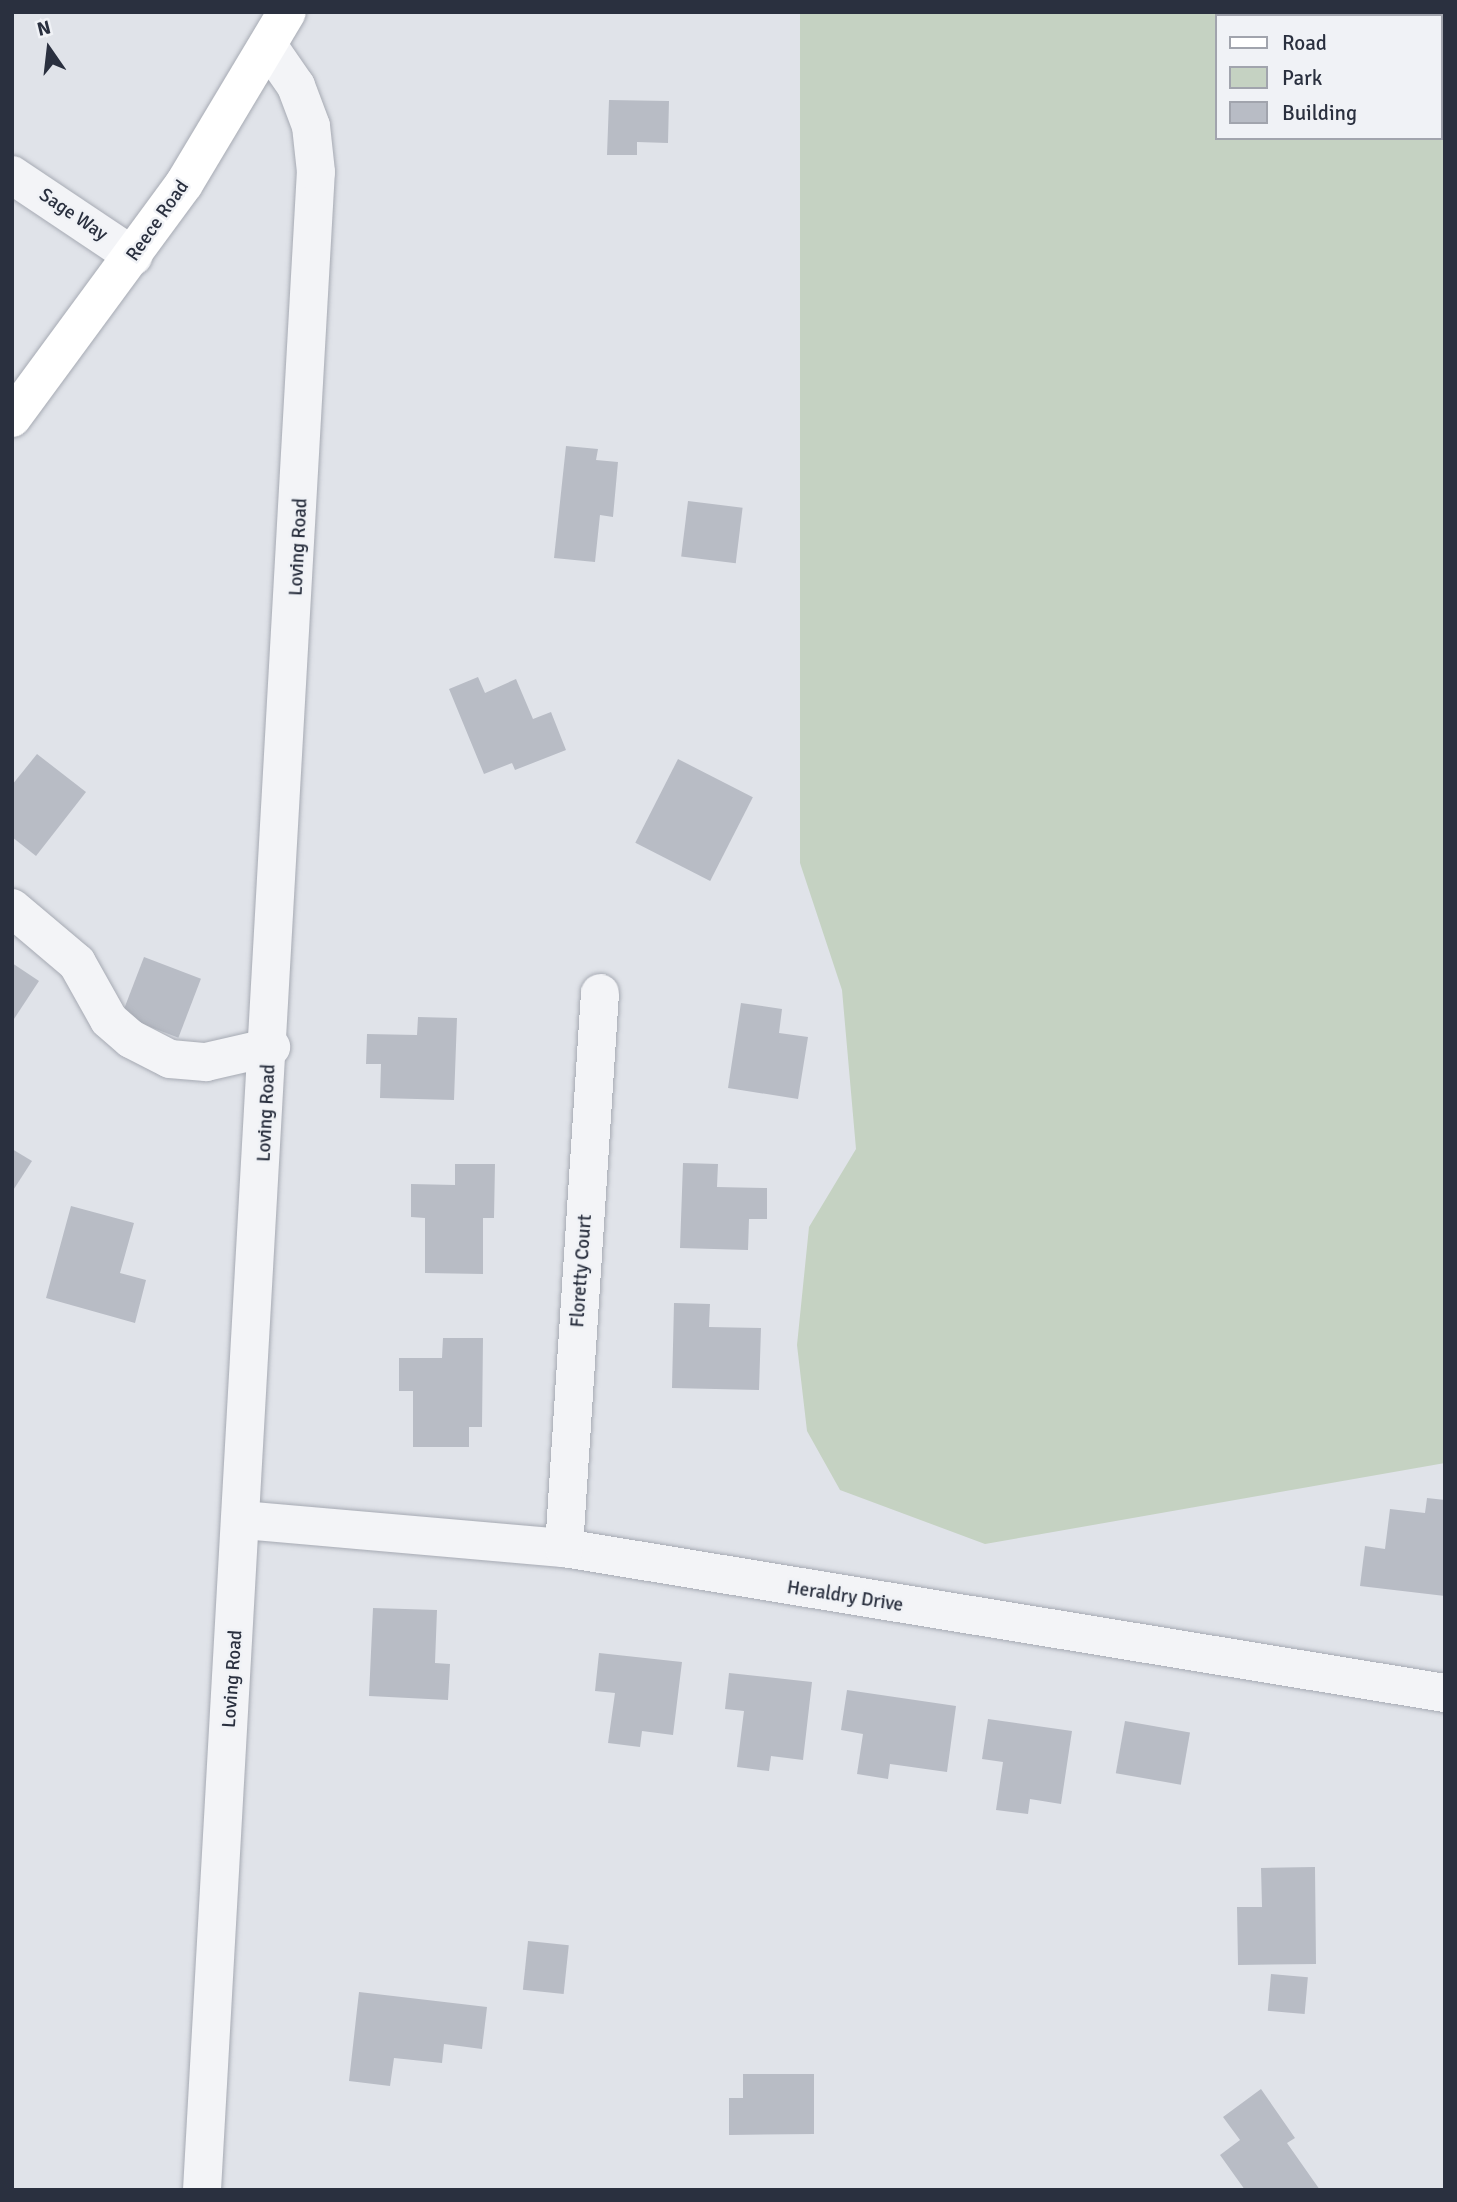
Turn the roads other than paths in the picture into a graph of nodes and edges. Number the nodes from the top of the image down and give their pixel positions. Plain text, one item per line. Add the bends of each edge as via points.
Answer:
1 (287, 12) edge
2 (269, 47) junction
3 (12, 175) edge
4 (133, 256) junction
5 (12, 418) edge
6 (12, 908) edge
7 (600, 993) dead end
8 (271, 1046) junction
9 (243, 1520) junction
10 (564, 1548) junction
11 (1445, 1693) edge
12 (202, 2190) edge

1 - 2 main road, Reece Road
2 - 4 main road, Reece Road
2 - 8 street, Loving Road via 296,86 310,126 316,172
3 - 4 street, Sage Way
4 - 5 main road, Reece Road
6 - 8 street via 77,963 108,1020 131,1040 170,1059 206,1062
7 - 10 street, Floretty Court
8 - 9 street, Loving Road
9 - 10 street, Heraldry Drive
9 - 12 street, Loving Road
10 - 11 street, Heraldry Drive

